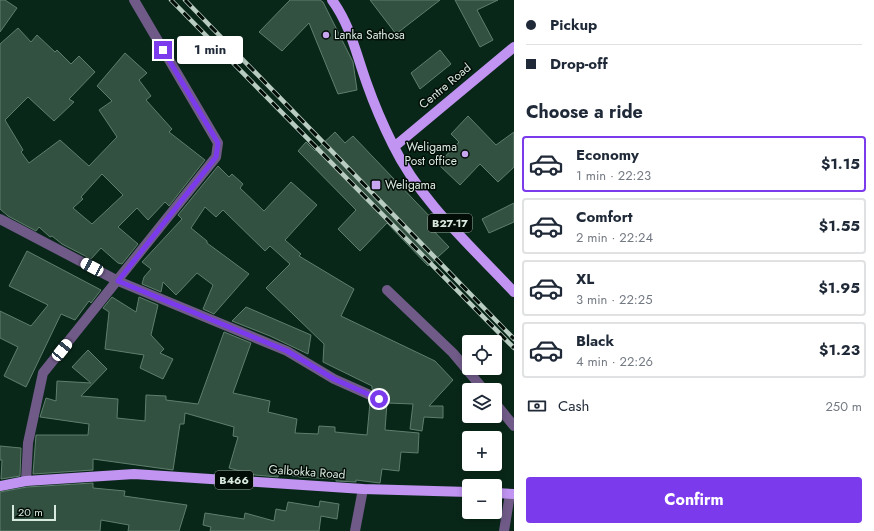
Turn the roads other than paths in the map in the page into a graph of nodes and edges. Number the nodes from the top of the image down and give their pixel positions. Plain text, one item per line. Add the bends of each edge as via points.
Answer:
1 (134, 0) edge
2 (332, 0) edge
3 (514, 46) edge
4 (394, 147) junction
5 (0, 219) edge
6 (118, 281) junction
7 (386, 290) dead end
8 (514, 292) edge
9 (478, 383) edge
10 (379, 399) dead end
11 (502, 411) edge
12 (514, 426) edge
13 (26, 481) junction
14 (0, 486) edge
15 (363, 489) junction
16 (462, 492) edge
17 (502, 493) edge
18 (512, 494) edge
19 (355, 531) edge
20 (504, 531) edge

1 - 6 street via 218,143 216,157
2 - 4 main road via 343,16 354,42 366,83
3 - 4 main road, Centre Road
4 - 8 main road, B27-17 via 419,187
5 - 6 street
6 - 10 street via 287,351 334,379
6 - 13 street via 43,373 28,443
7 - 9 street via 453,353
11 - 12 street
13 - 14 main road, Galbokka Road / B466
13 - 15 main road, Galbokka Road / B466 via 134,474
15 - 16 main road, Galbokka Road / B466
15 - 19 street
17 - 18 main road
18 - 20 street

